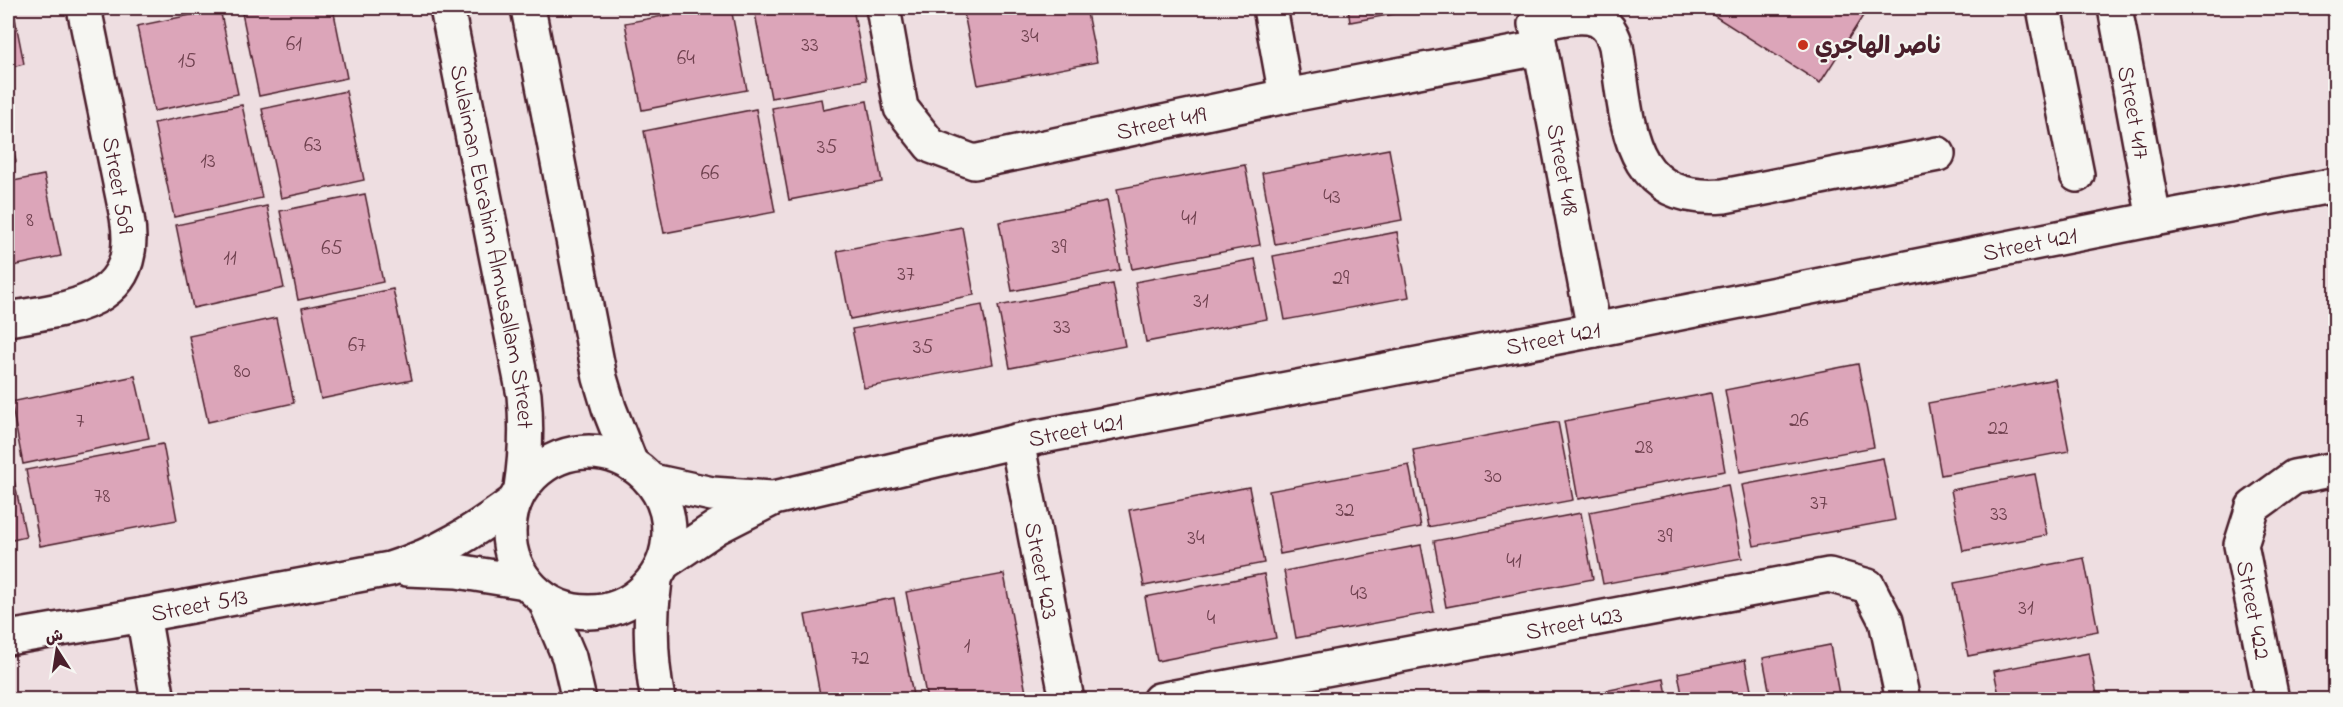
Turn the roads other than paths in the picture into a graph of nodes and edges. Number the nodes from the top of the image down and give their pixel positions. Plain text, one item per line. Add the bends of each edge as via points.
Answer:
1 (84, 8) edge
2 (447, 8) edge
3 (528, 8) edge
4 (883, 8) edge
5 (1270, 8) edge
6 (2044, 8) edge
7 (2115, 8) edge
8 (1536, 26) edge
9 (1286, 96) junction
10 (1938, 154) dead end
11 (2077, 176) dead end
12 (2336, 185) edge
13 (2154, 219) junction
14 (8, 319) edge
15 (1594, 330) junction
16 (1017, 441) junction
17 (2336, 470) edge
18 (642, 473) junction
19 (518, 494) junction
20 (774, 498) junction
21 (390, 569) junction
22 (660, 571) junction
23 (535, 591) junction
24 (143, 615) junction
25 (8, 638) edge
26 (158, 699) edge
27 (579, 699) edge
28 (658, 699) edge
29 (1067, 699) edge
30 (1160, 699) edge
31 (1903, 699) edge
32 (2272, 699) edge

1 - 14 street, Street 509 via 127,217 129,249 118,278 95,299
2 - 19 street, Sulaiman Ebrahim Almusallam Street via 524,395 526,457
3 - 18 street via 600,378 609,408
4 - 9 street, Street 419 via 902,108 931,146 974,162
5 - 9 street
6 - 11 street
7 - 13 street, Street 417
8 - 9 street, Street 419
8 - 10 street, Street 419 via 1586,16 1606,26 1616,46 1633,146 1654,177 1686,195 1724,196
8 - 15 street, Street 418
12 - 13 street, Street 421
13 - 15 street, Street 421
15 - 16 street, Street 421
16 - 20 street, Street 421
16 - 29 street, Street 423
17 - 32 street, Street 422 via 2294,477 2253,507 2241,545
18 - 19 street via 620,457 593,451 565,454 541,468
18 - 20 street, Street 421 via 712,495
18 - 22 street via 666,506 670,534
19 - 21 street, Street 513 via 455,543
19 - 23 street via 508,528 512,556
20 - 22 street, Street 421 via 717,527
21 - 23 street, Street 513 via 457,571
21 - 24 street, Street 513
22 - 23 street via 638,597 616,608 592,613 568,610
22 - 28 street via 650,612
23 - 27 street via 569,657
24 - 25 street, Street 513
24 - 26 street
30 - 31 street, Street 423 via 1829,575 1868,586 1886,621

